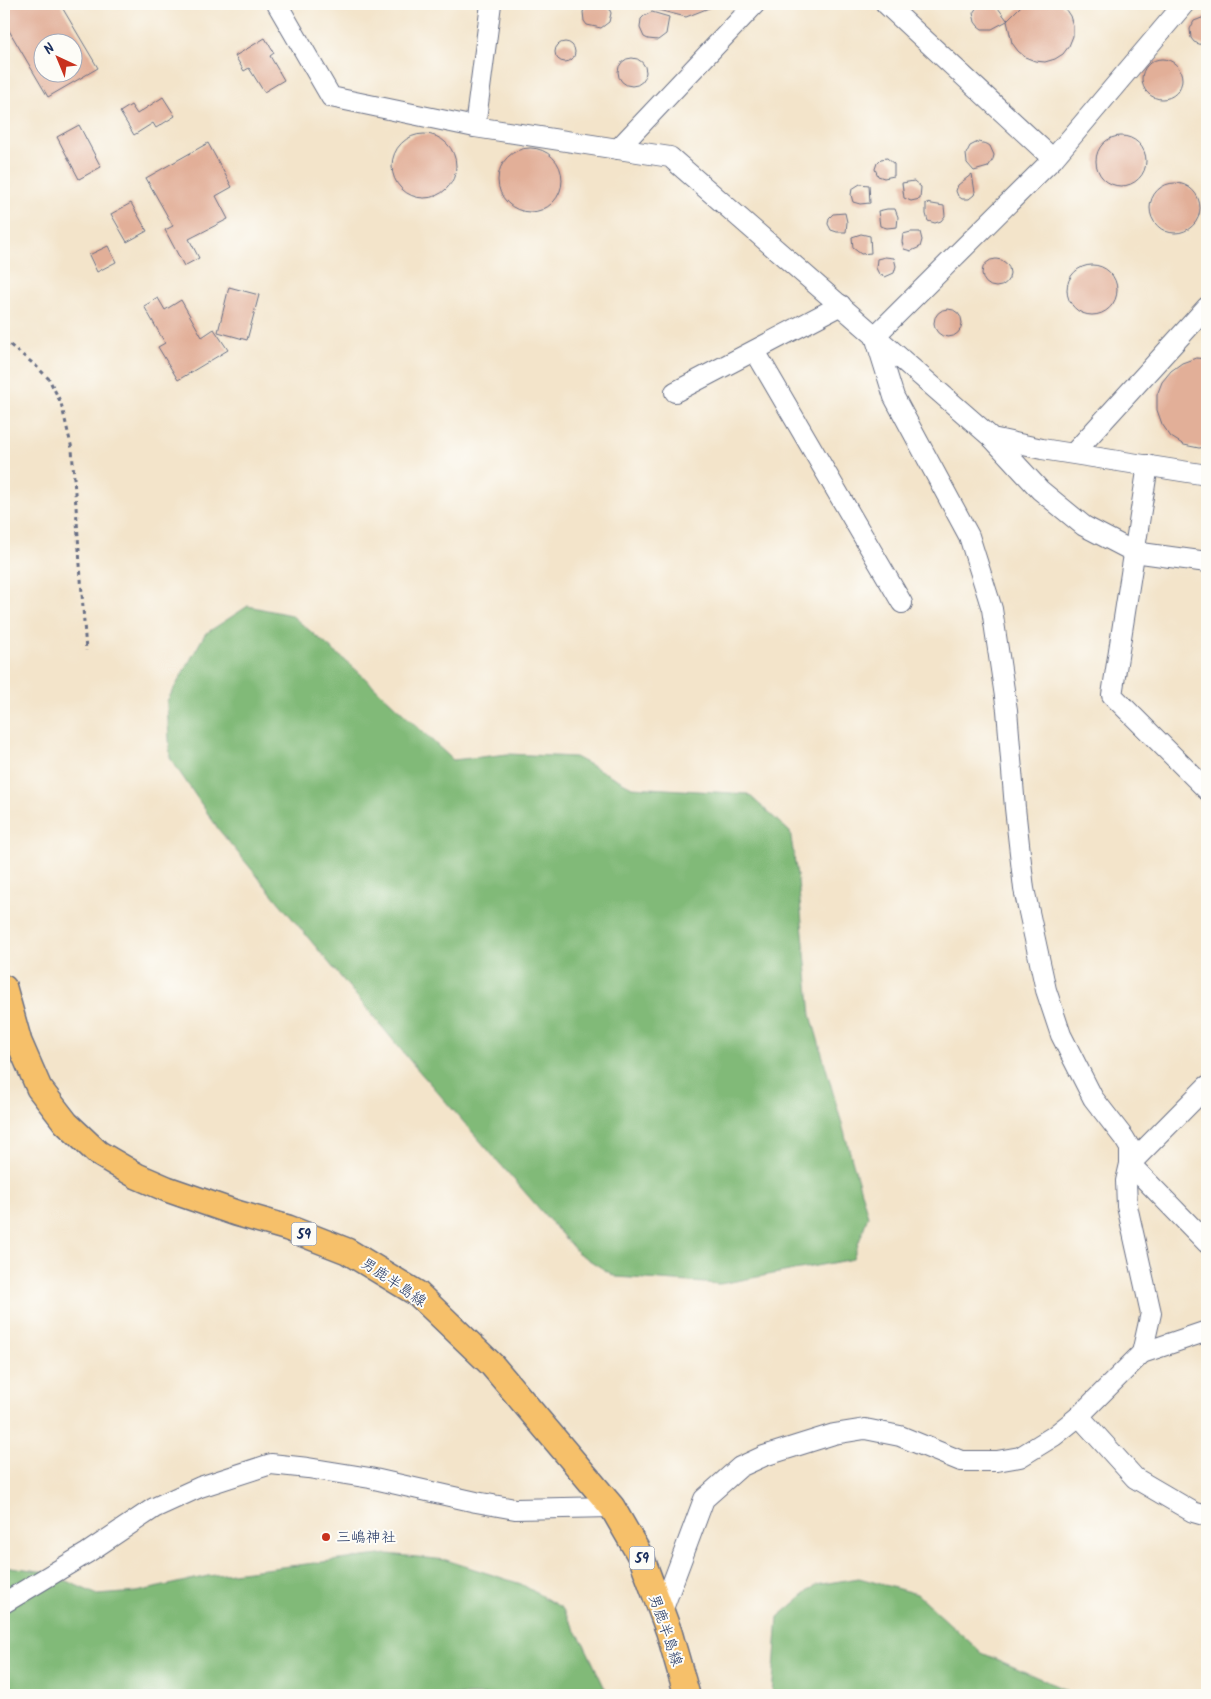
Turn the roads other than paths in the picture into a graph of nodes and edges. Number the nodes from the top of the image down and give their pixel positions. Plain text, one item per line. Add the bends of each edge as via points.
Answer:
1 (277, 4) edge
2 (491, 4) edge
3 (755, 4) edge
4 (886, 4) edge
5 (1184, 4) edge
6 (475, 127) junction
7 (618, 148) junction
8 (1053, 159) junction
9 (841, 305) junction
10 (1207, 307) edge
11 (875, 336) junction
12 (755, 351) junction
13 (675, 392) dead end
14 (992, 438) junction
15 (1074, 453) junction
16 (1148, 465) junction
17 (1207, 475) edge
18 (1134, 552) junction
19 (1207, 562) edge
20 (902, 604) dead end
21 (1207, 790) edge
22 (4, 988) edge
23 (1207, 1086) edge
24 (1130, 1164) junction
25 (1207, 1243) edge
26 (1207, 1331) edge
27 (1142, 1353) junction
28 (1079, 1416) junction
29 (612, 1507) junction
30 (1207, 1516) edge
31 (4, 1603) edge
32 (661, 1614) junction
33 (687, 1695) edge

1 - 6 street via 331,97
2 - 6 street
3 - 7 street
4 - 8 street
5 - 8 street
6 - 7 street
7 - 9 street via 670,157
8 - 11 street
9 - 11 street
9 - 12 street
10 - 15 street
11 - 14 street
11 - 24 street via 894,397 969,536 992,609 1007,710 1024,889 1046,990 1061,1035 1093,1098 1130,1148
12 - 13 street
12 - 20 street
14 - 15 street
14 - 18 street via 1040,490 1084,526
15 - 16 street
16 - 17 street
16 - 18 street
18 - 19 street
18 - 21 street via 1112,695
22 - 29 main road, 男鹿半島線 / 59 via 19,1042 39,1088 66,1123 98,1153 167,1189 288,1228 347,1251 418,1294 492,1365
23 - 24 street
24 - 25 street
24 - 27 street via 1126,1181 1127,1206 1151,1314
26 - 27 street
27 - 28 street
28 - 30 street via 1135,1478 1193,1512
28 - 32 street via 1054,1436 1020,1456 998,1462 961,1461 900,1436 865,1429 834,1434 740,1466 704,1499
29 - 31 street via 515,1509 370,1478 272,1464 200,1487 154,1508
29 - 32 main road, 男鹿半島線 / 59 via 642,1559
32 - 33 main road, 男鹿半島線 / 59

